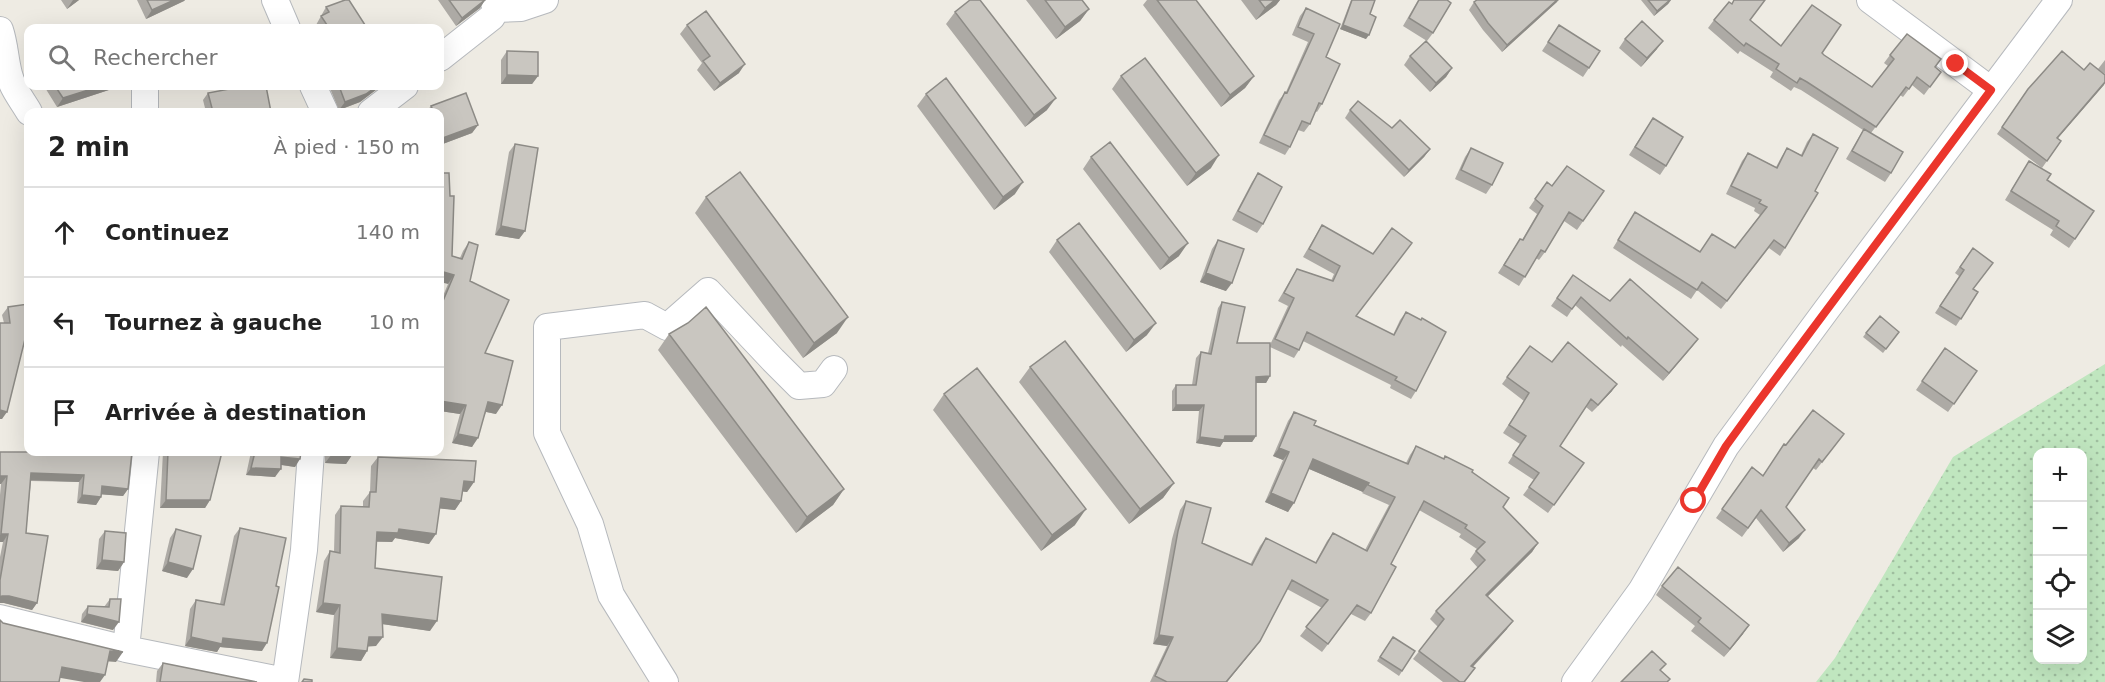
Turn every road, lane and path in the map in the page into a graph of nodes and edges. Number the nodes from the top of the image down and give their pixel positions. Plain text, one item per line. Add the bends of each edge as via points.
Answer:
1 (274, 0) edge
2 (545, 0) edge
3 (1870, 0) edge
4 (2059, 0) edge
5 (495, 4) edge
6 (285, 24) edge
7 (0, 30) edge
8 (444, 55) edge
9 (145, 90) edge
10 (315, 90) edge
11 (400, 90) edge
12 (1991, 90) junction
13 (27, 108) edge
14 (145, 108) edge
15 (323, 108) edge
16 (376, 108) edge
17 (834, 369) dead end
18 (146, 456) edge
19 (311, 456) edge
20 (0, 618) edge
21 (126, 650) junction
22 (285, 682) edge
23 (665, 682) edge
24 (1575, 682) edge

1 - 6 street
2 - 5 street via 521,8
3 - 12 street
4 - 12 street
5 - 8 street via 492,17
7 - 13 street via 9,73
9 - 14 street
10 - 15 street
11 - 16 street
12 - 24 street via 1726,446 1641,591
17 - 23 street via 823,384 799,386 708,291 667,327 645,315 547,327 547,433 590,524 611,595
18 - 21 street
19 - 22 street via 304,550
20 - 21 street
21 - 22 street

